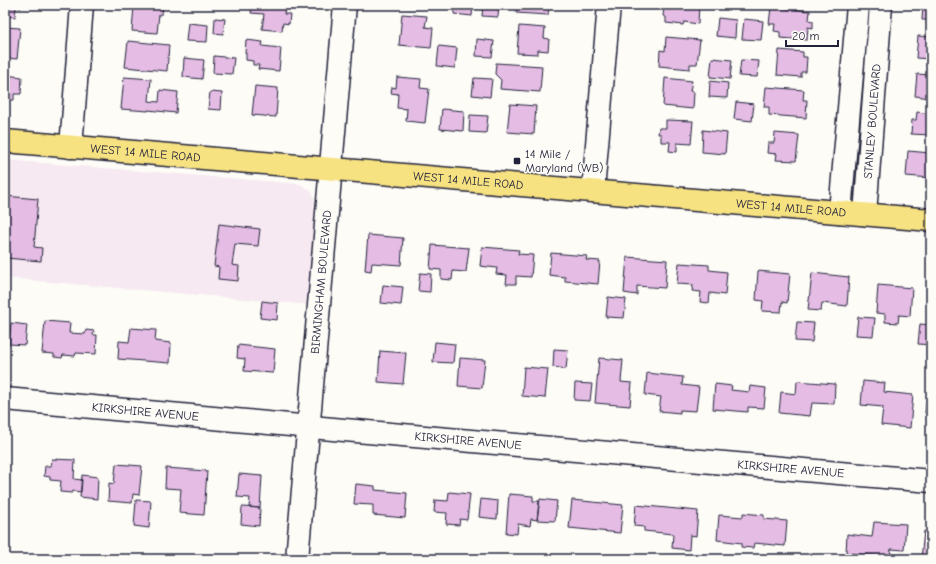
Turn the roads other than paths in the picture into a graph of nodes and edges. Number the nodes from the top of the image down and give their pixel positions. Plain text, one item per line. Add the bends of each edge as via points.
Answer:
1 (82, 5) edge
2 (345, 5) edge
3 (609, 5) edge
4 (858, 5) edge
5 (881, 5) edge
6 (5, 141) edge
7 (71, 147) junction
8 (331, 169) junction
9 (593, 191) junction
10 (840, 212) junction
11 (865, 214) junction
12 (931, 220) edge
13 (5, 399) edge
14 (308, 426) junction
15 (931, 481) edge
16 (297, 559) edge

1 - 7 street
2 - 8 street, BIRMINGHAM BOULEVARD
3 - 9 street
4 - 10 street, STANLEY BOULEVARD
5 - 11 street, STANLEY BOULEVARD
6 - 7 main road, WEST 14 MILE ROAD
7 - 8 main road, WEST 14 MILE ROAD
8 - 9 main road, WEST 14 MILE ROAD
8 - 14 street, BIRMINGHAM BOULEVARD
9 - 10 main road, WEST 14 MILE ROAD
10 - 11 main road, WEST 14 MILE ROAD
11 - 12 main road, WEST 14 MILE ROAD
13 - 14 street, KIRKSHIRE AVENUE
14 - 15 street, KIRKSHIRE AVENUE
14 - 16 street, BIRMINGHAM BOULEVARD

